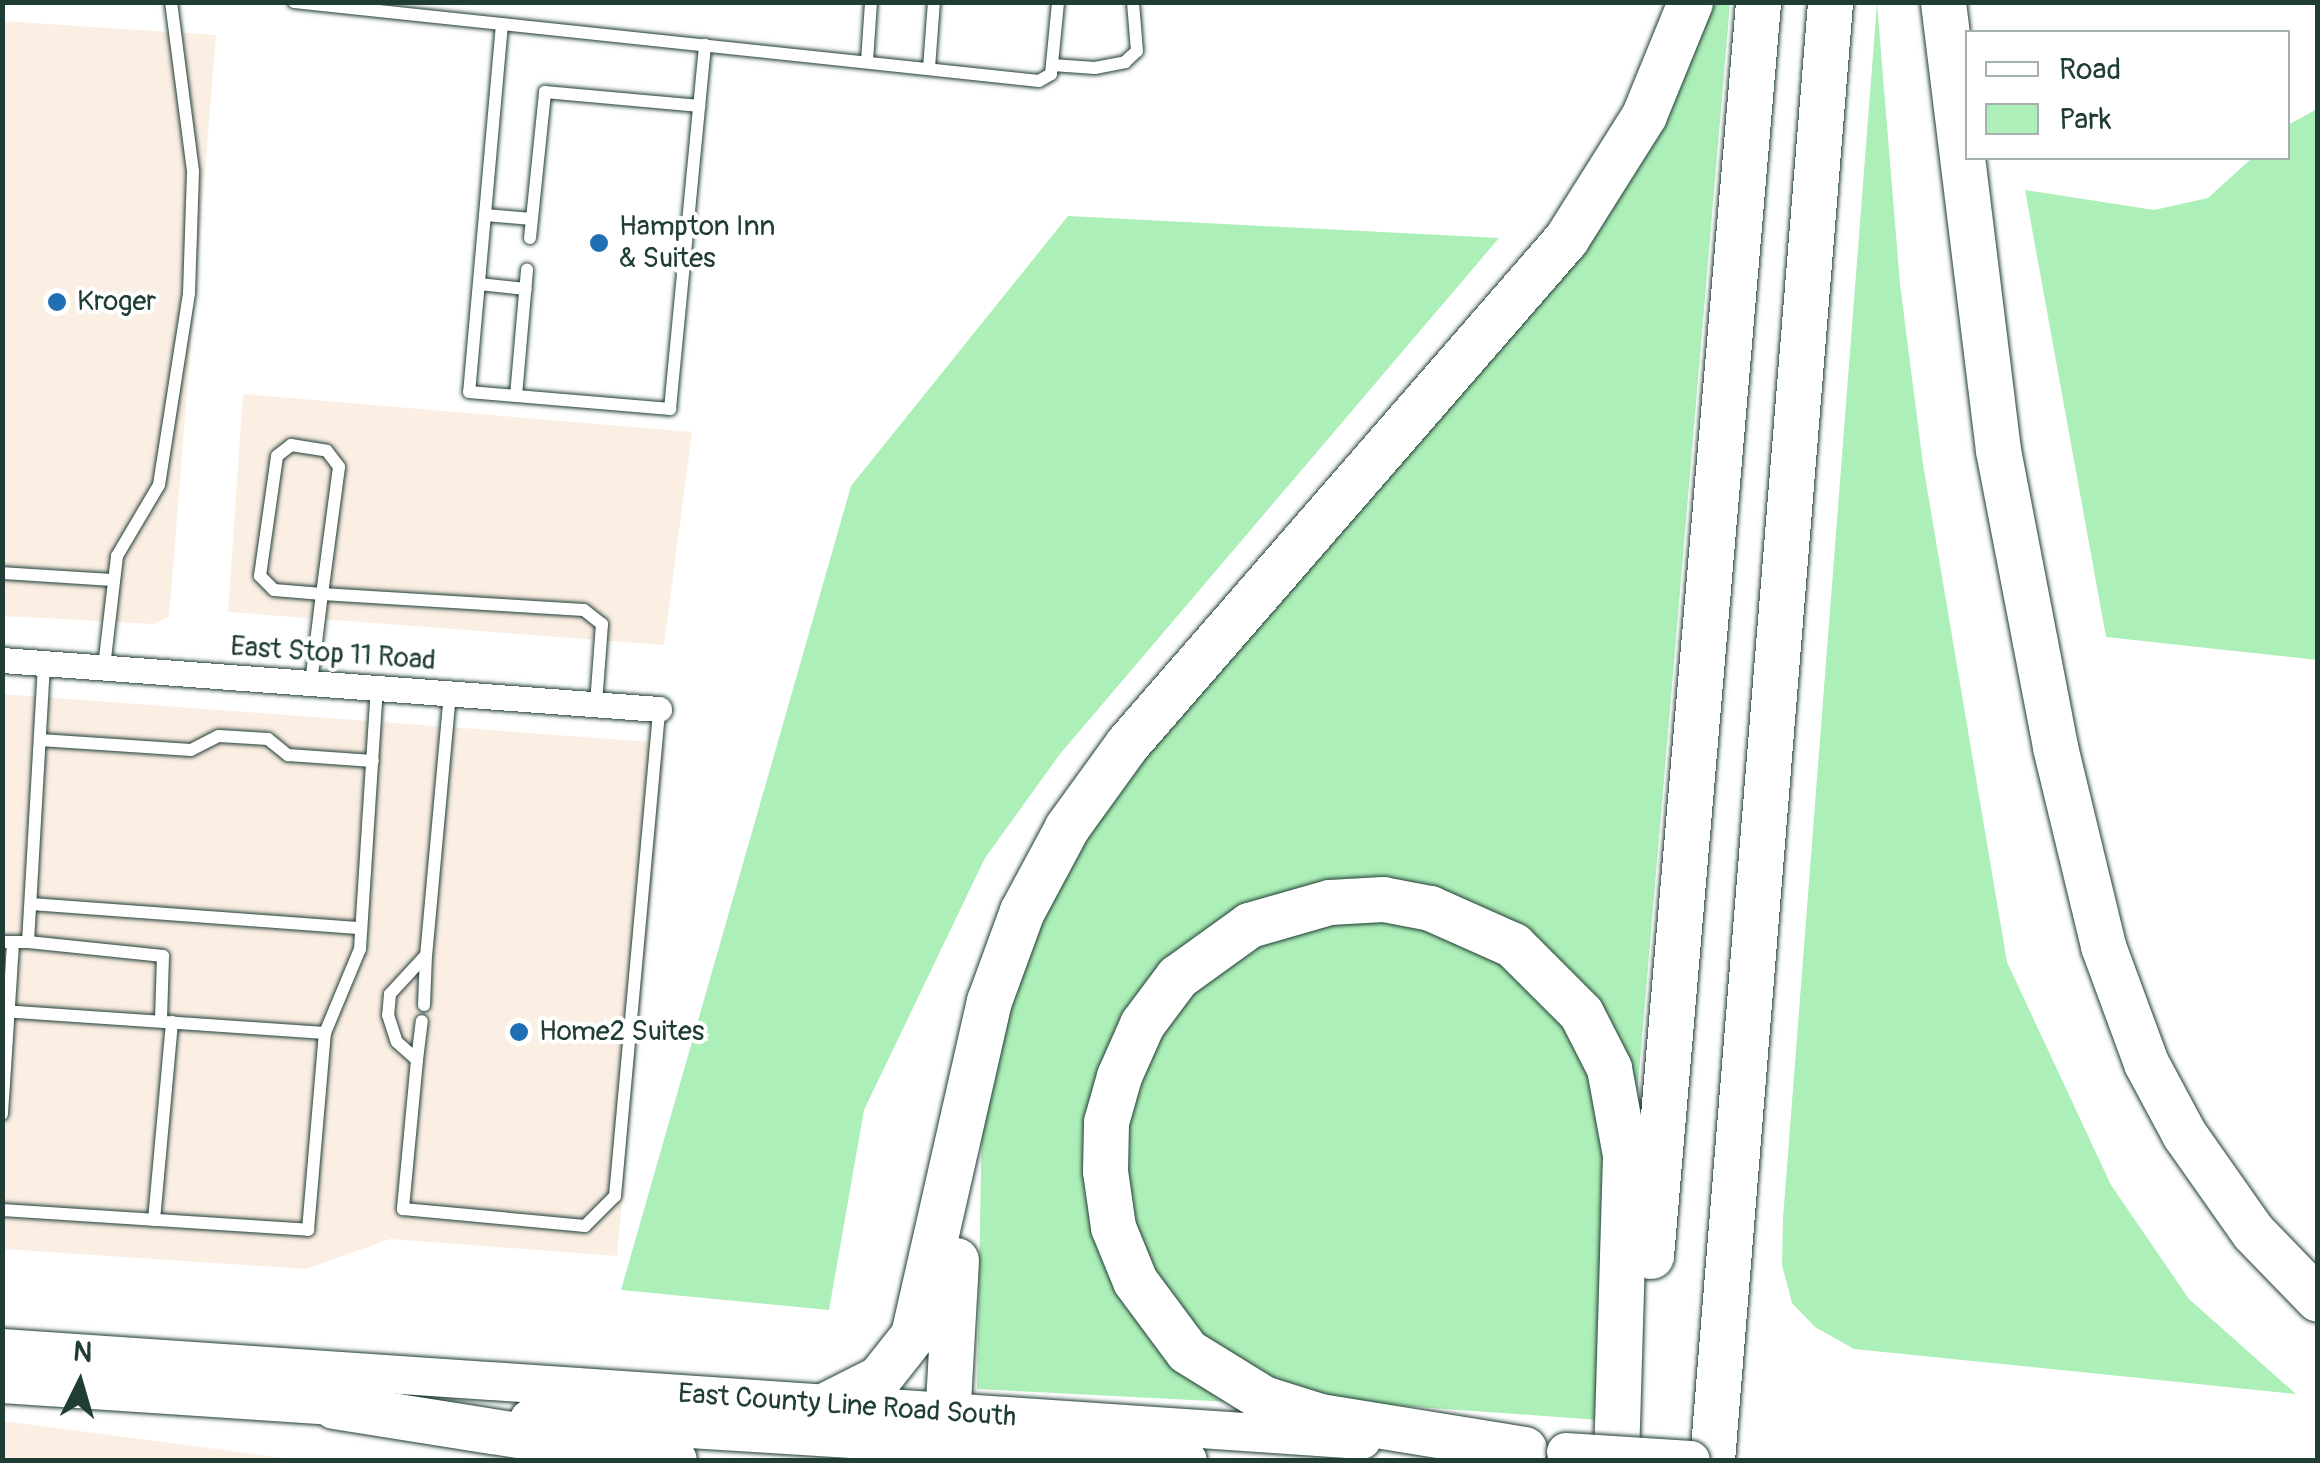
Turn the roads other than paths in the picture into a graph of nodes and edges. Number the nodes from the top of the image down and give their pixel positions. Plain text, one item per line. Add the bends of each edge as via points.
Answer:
1 (170, 2) edge
2 (294, 2) edge
3 (872, 2) edge
4 (934, 2) edge
5 (1058, 2) edge
6 (1133, 2) edge
7 (1690, 2) edge
8 (1758, 2) edge
9 (1830, 2) edge
10 (1943, 2) edge
11 (502, 24) junction
12 (705, 44) junction
13 (867, 61) junction
14 (1052, 65) junction
15 (929, 68) junction
16 (699, 106) junction
17 (485, 215) junction
18 (532, 219) junction
19 (530, 238) dead end
20 (528, 269) dead end
21 (478, 284) junction
22 (526, 288) junction
23 (516, 396) junction
24 (2, 573) edge
25 (114, 580) junction
26 (322, 594) junction
27 (2, 660) edge
28 (44, 663) junction
29 (104, 667) junction
30 (311, 683) junction
31 (377, 688) junction
32 (450, 693) junction
33 (596, 704) junction
34 (658, 708) joint
35 (40, 740) junction
36 (372, 761) junction
37 (32, 904) junction
38 (361, 928) junction
39 (15, 942) edge
40 (426, 955) junction
41 (424, 1004) dead end
42 (7, 1011) edge
43 (422, 1020) dead end
44 (166, 1022) junction
45 (325, 1032) junction
46 (417, 1060) junction
47 (2, 1114) edge
48 (959, 1123) junction
49 (2, 1210) edge
50 (154, 1220) junction
51 (2318, 1299) edge
52 (1723, 1336) junction
53 (2, 1348) edge
54 (2, 1384) edge
55 (829, 1403) junction
56 (334, 1406) junction
57 (955, 1416) junction
58 (998, 1449) junction
59 (1545, 1451) junction
60 (674, 1460) edge
61 (1188, 1460) edge
62 (1616, 1460) edge
63 (1634, 1460) edge
64 (1691, 1460) edge
65 (1712, 1460) edge
66 (1722, 1460) edge

1 - 25 lane via 193,170 189,293 158,485 118,556
2 - 11 lane
3 - 13 lane
4 - 15 lane
5 - 14 lane
6 - 14 lane via 1137,51 1125,62
7 - 48 highway via 1644,115 1574,229 1366,477 1127,744 1077,811 1008,946
8 - 63 highway
9 - 52 highway
10 - 51 highway via 1998,450 2049,718 2103,946 2146,1063 2184,1134 2253,1232
11 - 12 lane
11 - 17 lane
12 - 13 lane
12 - 16 lane
13 - 15 lane
14 - 15 lane via 1039,81
16 - 18 lane via 545,92
16 - 23 lane via 670,409
17 - 18 lane
17 - 21 lane
18 - 19 lane
20 - 22 lane
21 - 22 lane
21 - 23 lane via 469,392
22 - 23 lane
24 - 25 lane
25 - 29 lane
26 - 26 lane via 339,468 327,452 291,445 277,456 260,576 274,590
26 - 30 lane
26 - 33 lane via 584,610 602,624
27 - 28 street, East Stop 11 Road
28 - 29 street, East Stop 11 Road
28 - 35 lane
29 - 30 street, East Stop 11 Road
30 - 31 street, East Stop 11 Road
31 - 32 street, East Stop 11 Road
31 - 36 lane
32 - 33 street, East Stop 11 Road
32 - 40 lane
33 - 34 street, East Stop 11 Road
34 - 46 lane via 608,1209 585,1226 404,1209
35 - 36 lane via 191,750 220,736 236,737 268,740 288,755
35 - 37 lane
36 - 38 lane
37 - 38 lane
37 - 39 lane
38 - 45 lane via 345,995
39 - 42 lane
39 - 44 lane via 164,956
40 - 41 lane
40 - 46 lane via 390,994 388,1015 397,1042
42 - 44 lane
42 - 47 lane
43 - 46 lane
44 - 45 lane
44 - 50 lane
45 - 50 lane via 308,1230
48 - 55 highway via 913,1335 879,1378
48 - 57 highway via 948,1401
49 - 50 lane
52 - 65 highway
52 - 66 highway
53 - 55 main road, East County Line Road South
54 - 56 main road, East County Line Road South
55 - 57 main road, East County Line Road South
56 - 58 main road, East County Line Road South
56 - 60 highway
57 - 58 highway
57 - 59 main road, East County Line Road South
58 - 61 main road, East County Line Road South
59 - 62 highway via 1320,1416 1262,1398 1187,1351 1135,1281 1113,1227 1105,1171 1106,1122 1118,1076 1142,1024 1177,977 1249,926 1328,902 1383,900 1430,908 1513,945 1580,1013 1609,1068 1625,1155
59 - 64 main road, East County Line Road South, bridge

